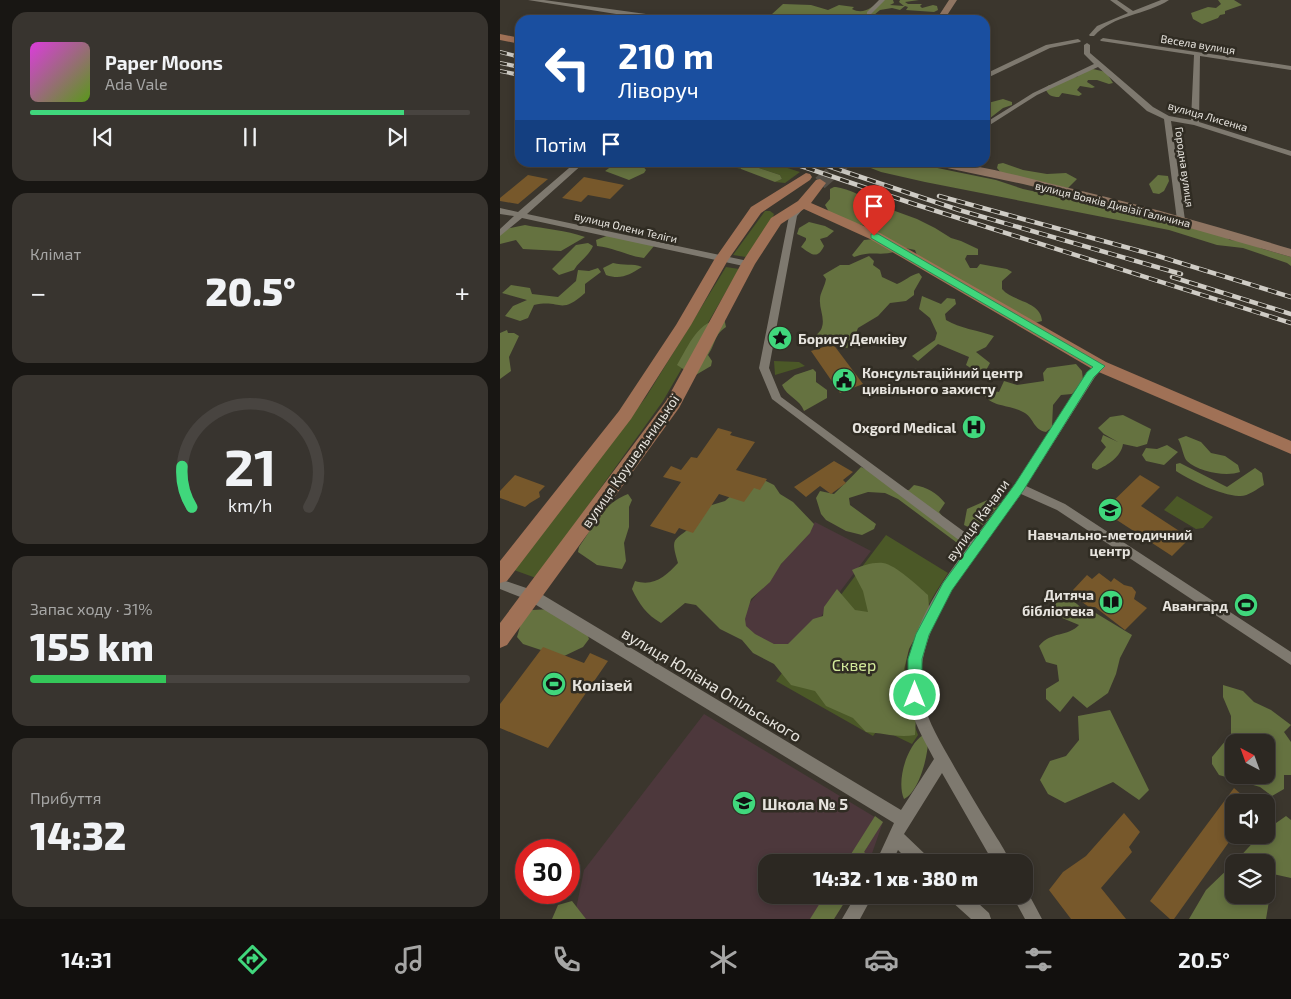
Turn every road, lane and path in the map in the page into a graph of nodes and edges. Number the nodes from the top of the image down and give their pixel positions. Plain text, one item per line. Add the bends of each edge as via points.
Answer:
1 (531, 0) edge
2 (882, 0) edge
3 (952, 0) edge
4 (1113, 0) edge
5 (1166, 0) edge
6 (869, 13) dead end
7 (1134, 14) junction
8 (639, 15) edge
9 (943, 15) edge
10 (1092, 35) junction
11 (500, 37) edge
12 (515, 40) edge
13 (1078, 41) junction
14 (1096, 44) junction
15 (1196, 54) junction
16 (1099, 64) junction
17 (1291, 68) edge
18 (990, 75) edge
19 (1167, 118) junction
20 (990, 123) edge
21 (1194, 123) junction
22 (1291, 154) edge
23 (575, 167) edge
24 (957, 167) edge
25 (806, 177) tunnel mouth
26 (820, 182) tunnel mouth
27 (779, 195) junction
28 (803, 204) junction
29 (500, 211) edge
30 (520, 215) junction
31 (1181, 220) junction
32 (500, 233) edge
33 (1291, 253) edge
34 (721, 260) junction
35 (748, 264) junction
36 (1100, 366) junction
37 (1291, 448) edge
38 (1019, 488) junction
39 (976, 547) junction
40 (500, 575) edge
41 (500, 584) edge
42 (533, 596) junction
43 (500, 639) edge
44 (1291, 659) edge
45 (942, 760) junction
46 (903, 820) junction
47 (896, 837) junction
48 (888, 854) edge
49 (914, 854) edge
50 (997, 854) edge
51 (859, 904) edge
52 (967, 904) edge
53 (1025, 904) edge
54 (850, 919) edge
55 (983, 919) edge
56 (1034, 919) edge

1 - 8 street
2 - 6 street
3 - 9 main road
4 - 7 street
5 - 7 street
7 - 10 street via 1099,27
10 - 13 street via 1080,36
10 - 14 street
11 - 12 main road
13 - 14 street
13 - 18 street via 1048,46
14 - 15 street, Весела вулиця
14 - 16 street, вулиця Лисенка via 1086,50
15 - 17 street, Весела вулиця
15 - 21 street
16 - 19 street, вулиця Лисенка via 1150,109
16 - 20 street via 1035,94
19 - 21 street, вулиця Лисенка
19 - 31 street, Городна вулиця
21 - 22 street, вулиця Лисенка
23 - 30 street
24 - 31 main road, вулиця Вояків Дивізії Галичина
25 - 27 main road
26 - 28 main road, вулиця Крушельницької
27 - 28 main road via 775,201 780,206 791,208
27 - 34 main road via 756,210
28 - 35 main road, вулиця Крушельницької via 776,221
28 - 36 main road via 874,236
28 - 39 street via 793,216 764,368 777,399
29 - 30 street, вулиця Олени Теліги
30 - 32 street
30 - 34 street, вулиця Олени Теліги
31 - 33 main road, вулиця Вояків Дивізії Галичина
34 - 35 street, вулиця Олени Теліги
34 - 40 main road via 625,415
35 - 42 main road, вулиця Крушельницької via 672,404
36 - 37 main road
36 - 38 street, вулиця Качали via 1090,375
38 - 39 street, вулиця Качали
38 - 44 street via 1061,507
39 - 45 street, вулиця Качали via 947,586 922,634 915,659 915,695 925,726
41 - 42 street, вулиця Юліана Опільського
42 - 43 main road, вулиця Крушельницької
42 - 46 street, вулиця Юліана Опільського
45 - 46 street
45 - 50 street, вулиця Качали
46 - 47 street
47 - 48 street
47 - 49 street
51 - 54 street
52 - 55 street
53 - 56 street

